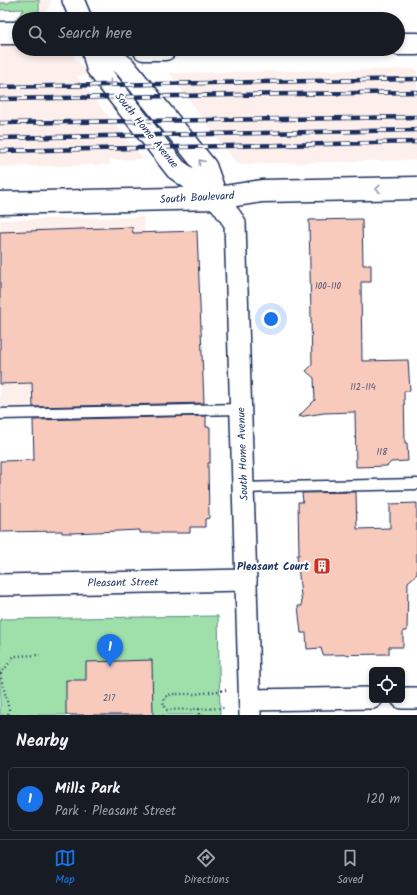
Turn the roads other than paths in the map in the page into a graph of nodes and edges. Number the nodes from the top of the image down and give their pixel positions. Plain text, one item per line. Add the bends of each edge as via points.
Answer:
1 (73, 0) edge
2 (78, 12) edge
3 (12, 33) edge
4 (0, 34) edge
5 (405, 44) edge
6 (417, 44) edge
7 (94, 56) edge
8 (110, 56) edge
9 (417, 188) edge
10 (217, 198) junction
11 (0, 203) edge
12 (241, 408) junction
13 (0, 414) edge
14 (417, 484) edge
15 (243, 488) junction
16 (246, 580) junction
17 (0, 585) edge
18 (369, 698) edge
19 (405, 698) edge
20 (417, 698) edge
21 (250, 708) edge

1 - 2 street
3 - 4 street
5 - 6 street
7 -> 10 street, South Home Avenue via 97,68 176,169
10 -> 8 street, South Home Avenue via 206,168 125,67
9 -> 10 street, South Boulevard via 262,191
10 - 11 street, South Boulevard
10 - 12 street, South Home Avenue via 235,223
12 - 13 lane
12 - 15 street, South Home Avenue
14 - 15 lane
15 - 16 street, South Home Avenue
16 - 17 street, Pleasant Street
16 - 21 street, South Home Avenue
18 - 21 street
19 - 20 street

